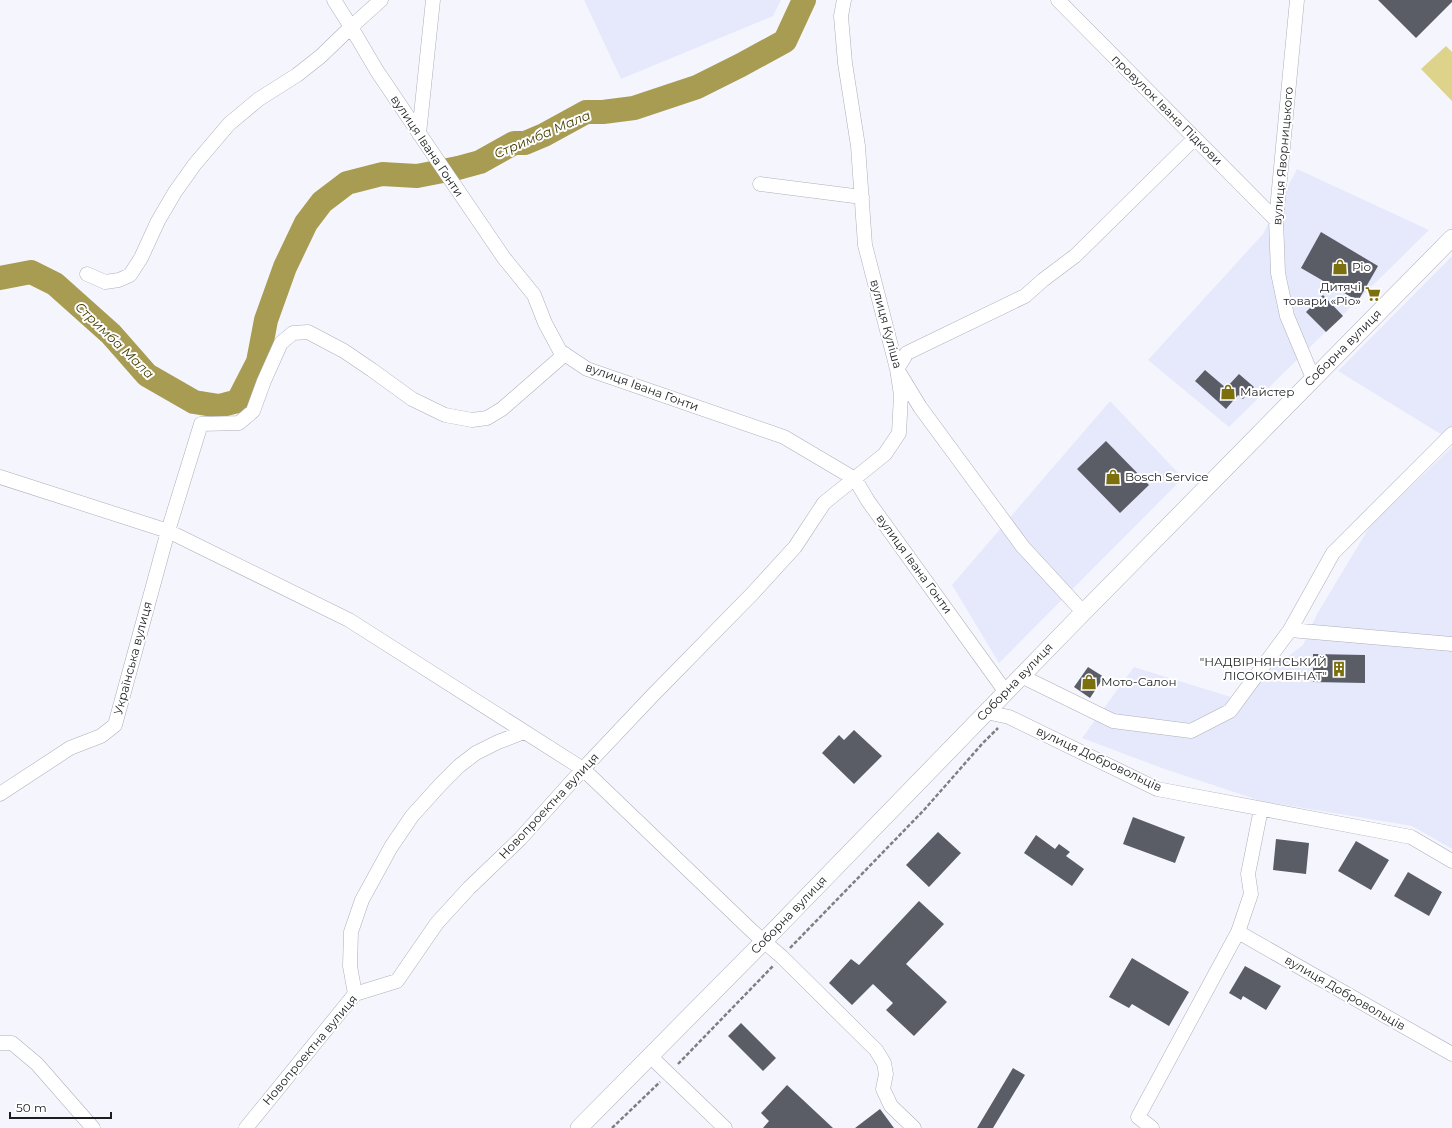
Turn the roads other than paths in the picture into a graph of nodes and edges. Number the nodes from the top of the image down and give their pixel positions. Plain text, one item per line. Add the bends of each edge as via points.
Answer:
1 (334, 0) edge
2 (381, 0) edge
3 (433, 0) edge
4 (844, 0) edge
5 (1058, 0) edge
6 (1297, 0) edge
7 (351, 27) junction
8 (1195, 138) junction
9 (423, 140) junction
10 (760, 184) dead end
11 (862, 197) junction
12 (1276, 220) junction
13 (1452, 238) edge
14 (87, 274) dead end
15 (565, 354) junction
16 (897, 369) junction
17 (1313, 378) junction
18 (1452, 434) edge
19 (0, 477) edge
20 (855, 479) junction
21 (168, 531) junction
22 (1084, 612) junction
23 (1290, 630) junction
24 (1452, 644) edge
25 (1021, 676) junction
26 (1005, 691) junction
27 (986, 712) junction
28 (524, 732) junction
29 (582, 769) junction
30 (0, 794) edge
31 (1261, 809) junction
32 (1452, 861) edge
33 (1238, 932) junction
34 (763, 942) junction
35 (354, 994) junction
36 (0, 1043) edge
37 (1452, 1054) edge
38 (650, 1056) junction
39 (93, 1128) edge
40 (246, 1128) edge
41 (579, 1128) edge
42 (725, 1128) edge
43 (914, 1128) edge
44 (1152, 1128) edge

1 - 7 street, вулиця Івана Гонти
2 - 7 street
3 - 9 street
4 - 11 street, вулиця Куліша via 841,16 845,63 858,146
5 - 8 street, провулок Івана Підкови
6 - 12 street, вулиця Яворницького
7 - 9 street, вулиця Івана Гонти
7 - 14 street via 321,56 229,124 175,192 130,274 119,280 105,282
8 - 12 street, провулок Івана Підкови
8 - 16 street via 1075,256 1025,296 907,353
9 - 15 street, вулиця Івана Гонти via 504,258 534,295 545,323 560,351
10 - 11 street
11 - 16 street, вулиця Куліша via 866,246
12 - 17 street, вулиця Яворницького via 1278,273 1287,316
13 - 17 main road, Соборна вулиця
15 - 20 street, вулиця Івана Гонти via 587,370 784,437
15 - 21 street, Українська вулиця via 502,409 487,418 472,420 445,415 412,399 344,351 308,332 293,333 282,343 253,410 239,423 201,424
16 - 20 street, Новопроектна вулиця via 902,395 899,433 885,454
16 - 22 street, вулиця Куліша via 920,407 1023,547
17 - 22 main road, Соборна вулиця
18 - 23 street via 1333,553
19 - 21 street
20 - 26 street, вулиця Івана Гонти
20 - 29 street, Новопроектна вулиця via 824,503 795,548
21 - 28 street via 349,620
21 - 30 street, Українська вулиця via 115,725 101,736 70,748
22 - 25 main road, Соборна вулиця
23 - 24 street
23 - 25 street via 1230,711 1191,731 1113,721
25 - 26 main road, Соборна вулиця
26 - 27 main road, Соборна вулиця
27 - 31 street, вулиця Добровольців via 1009,717 1157,789
27 - 34 main road, Соборна вулиця
28 - 29 street
28 - 35 street via 476,753 458,766 412,816 391,847 362,900 351,932 350,966
29 - 34 street
29 - 35 street, Новопроектна вулиця via 520,839 437,923 397,981
31 - 32 street, вулиця Добровольців via 1411,837
31 - 33 street via 1248,874 1251,894
33 - 37 street, вулиця Добровольців
33 - 44 street via 1138,1117
34 - 38 main road, Соборна вулиця
34 - 43 street via 782,957 876,1050 884,1063 886,1074 883,1089 891,1106
35 - 40 street, Новопроектна вулиця
36 - 39 street via 12,1043 37,1064
38 - 41 main road, Соборна вулиця
38 - 42 street

